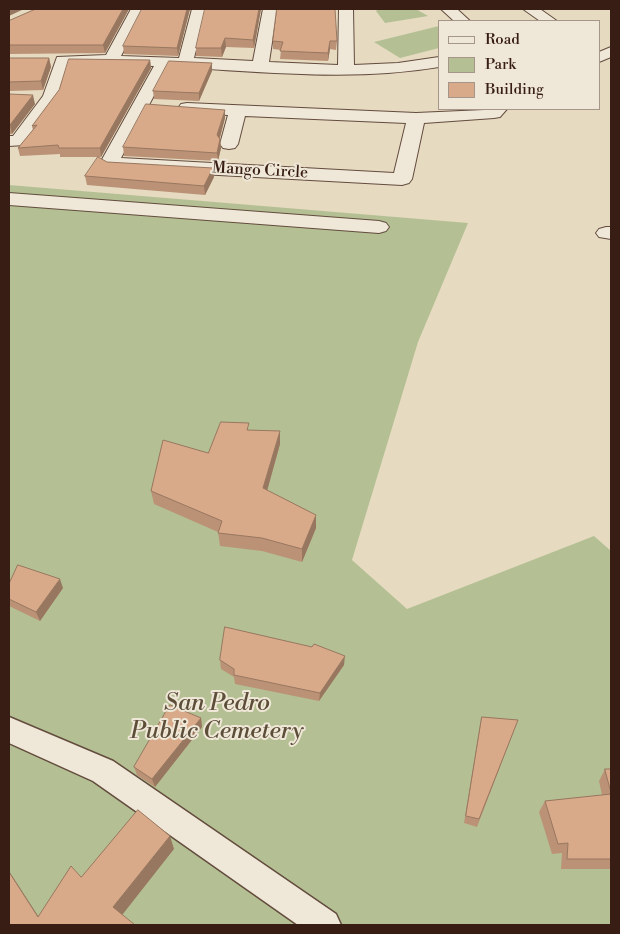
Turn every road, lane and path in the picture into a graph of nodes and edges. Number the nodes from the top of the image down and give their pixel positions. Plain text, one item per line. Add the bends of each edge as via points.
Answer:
1 (138, 9) edge
2 (199, 9) edge
3 (270, 9) edge
4 (346, 9) edge
5 (448, 9) edge
6 (530, 9) edge
7 (462, 20) edge
8 (548, 20) edge
9 (45, 60) edge
10 (63, 60) junction
11 (111, 60) junction
12 (164, 62) junction
13 (438, 62) edge
14 (185, 63) junction
15 (260, 67) junction
16 (346, 71) junction
17 (34, 97) edge
18 (51, 97) junction
19 (140, 106) junction
20 (238, 110) junction
21 (497, 110) edge
22 (416, 118) junction
23 (14, 141) edge
24 (229, 144) dead end
25 (9, 199) edge
26 (379, 226) dead end
27 (9, 730) edge
28 (325, 925) edge

1 - 11 street
2 - 14 street
3 - 15 street
4 - 16 street
5 - 7 street
6 - 8 street
9 - 10 street
10 - 11 street
10 - 18 street
11 - 12 street
12 - 14 street
12 - 19 street, Mango Circle
13 - 16 street via 411,68
14 - 15 street
15 - 16 street
17 - 18 street
18 - 23 street
19 - 20 street
19 - 22 street, Mango Circle via 109,163 402,179
20 - 22 street
20 - 24 street
21 - 22 street via 494,114
25 - 26 street
27 - 28 lane via 103,772

